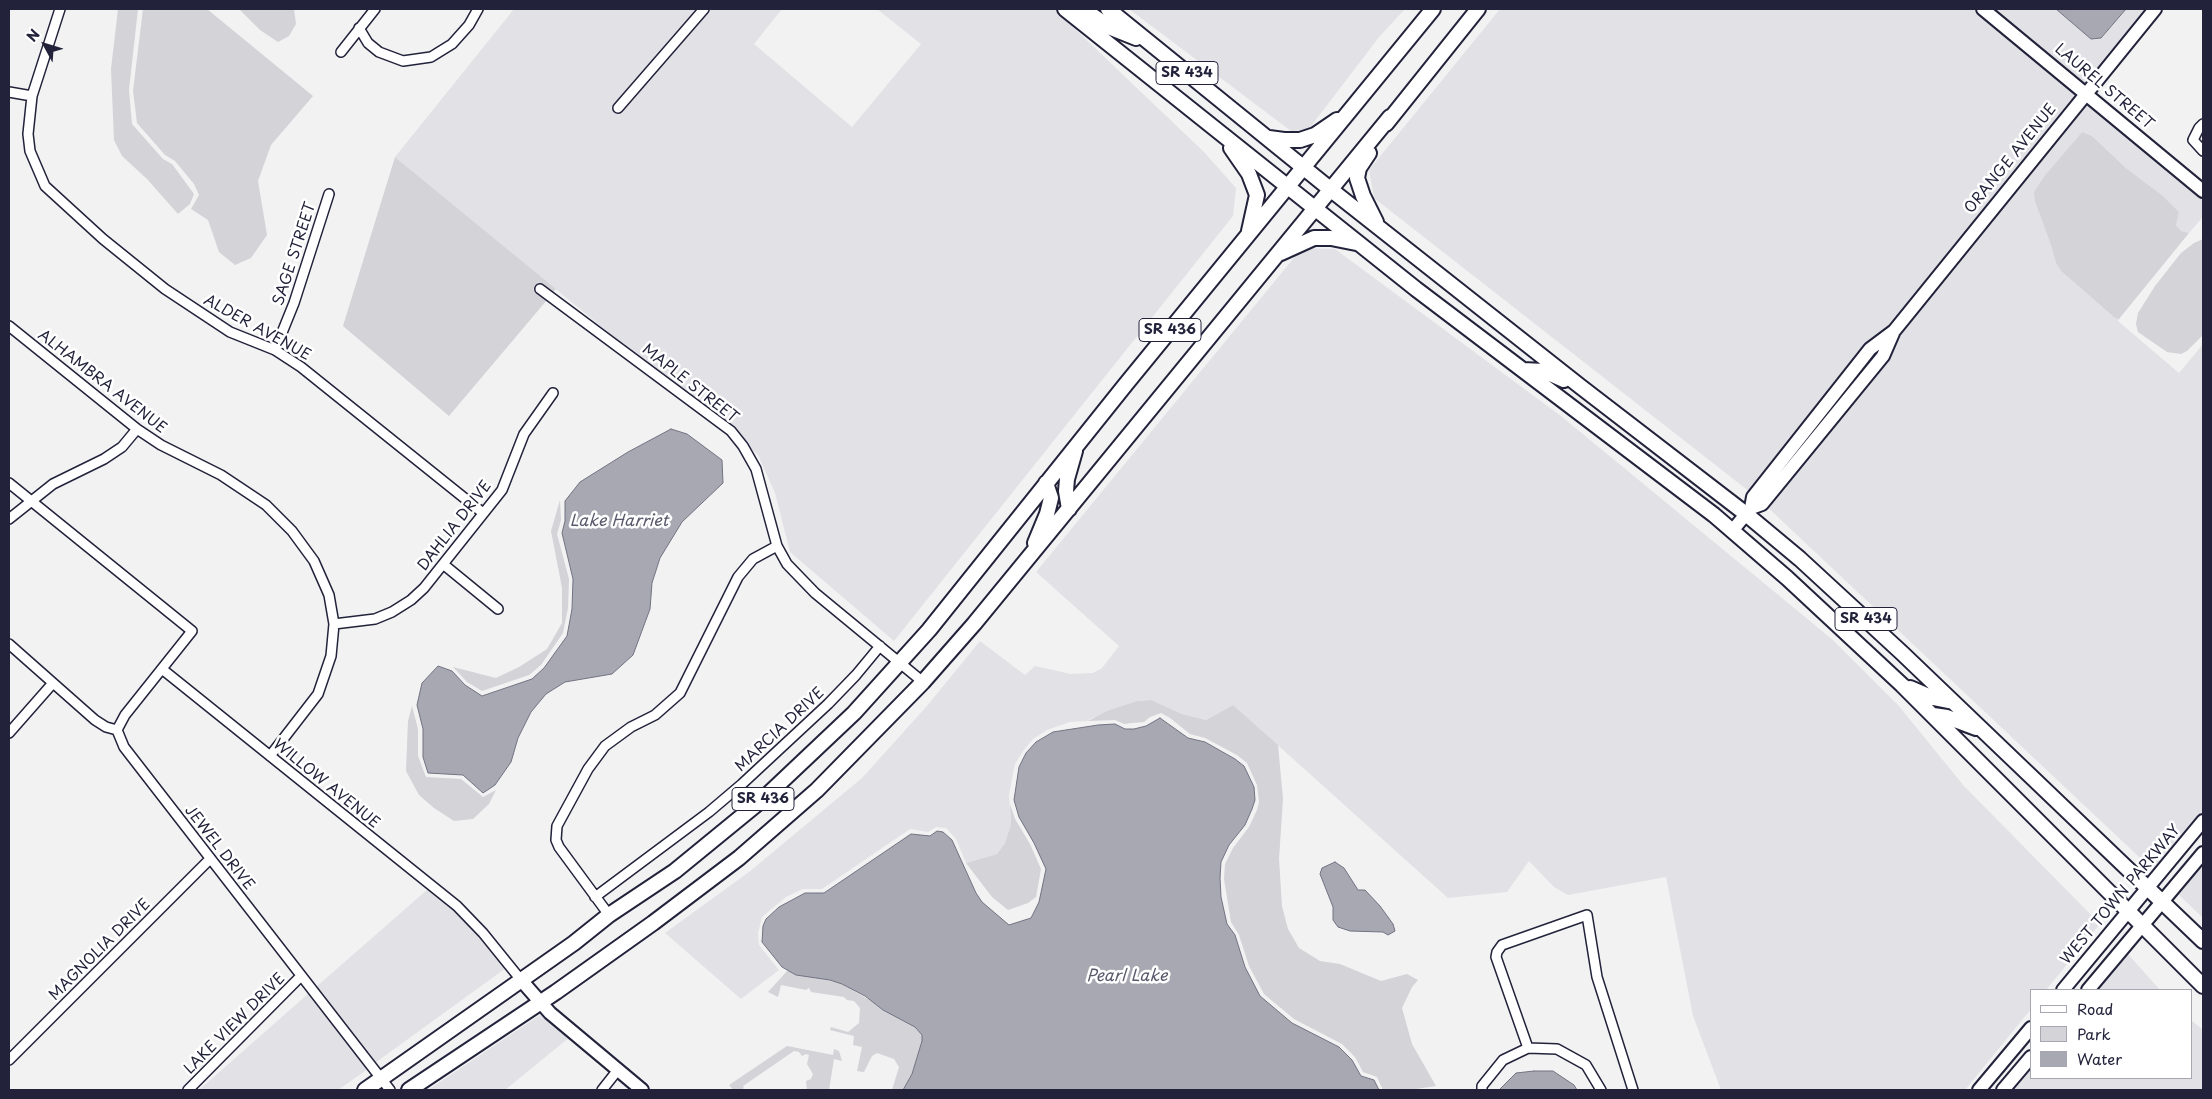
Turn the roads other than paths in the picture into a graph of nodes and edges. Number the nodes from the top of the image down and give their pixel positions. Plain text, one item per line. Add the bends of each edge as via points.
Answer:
1 (60, 9) edge
2 (375, 9) edge
3 (478, 9) edge
4 (704, 9) edge
5 (1065, 9) edge
6 (1083, 9) edge
7 (1108, 9) edge
8 (1433, 9) edge
9 (1478, 9) edge
10 (1984, 9) edge
11 (2155, 9) edge
12 (359, 28) junction
13 (1151, 44) junction
14 (341, 52) dead end
15 (9, 92) edge
16 (2086, 93) junction
17 (32, 96) junction
18 (618, 108) dead end
19 (1348, 113) junction
20 (1390, 117) junction
21 (2203, 124) edge
22 (1267, 138) junction
23 (1225, 139) junction
24 (2203, 151) edge
25 (1304, 168) junction
26 (1288, 187) junction
27 (1330, 189) junction
28 (2203, 191) edge
29 (329, 194) dead end
30 (1314, 208) junction
31 (1377, 225) junction
32 (1247, 237) junction
33 (1359, 244) junction
34 (1276, 255) junction
35 (540, 288) dead end
36 (9, 326) edge
37 (275, 350) junction
38 (1523, 370) junction
39 (1581, 387) junction
40 (554, 393) dead end
41 (137, 429) junction
42 (1078, 443) junction
43 (9, 483) edge
44 (1046, 483) junction
45 (30, 500) junction
46 (1069, 509) junction
47 (1749, 511) junction
48 (483, 513) junction
49 (9, 519) edge
50 (1732, 531) junction
51 (776, 546) junction
52 (1027, 560) junction
53 (443, 564) junction
54 (498, 609) dead end
55 (334, 624) junction
56 (9, 644) edge
57 (880, 646) junction
58 (900, 663) junction
59 (162, 669) junction
60 (923, 682) junction
61 (54, 683) junction
62 (1902, 685) junction
63 (1953, 702) junction
64 (1933, 715) junction
65 (117, 730) junction
66 (1982, 730) junction
67 (9, 733) edge
68 (270, 756) junction
69 (2203, 821) edge
70 (2203, 853) edge
71 (210, 859) junction
72 (2149, 888) junction
73 (596, 897) junction
74 (2163, 902) junction
75 (2128, 913) junction
76 (609, 915) junction
77 (2142, 926) junction
78 (2203, 942) edge
79 (301, 976) junction
80 (521, 980) junction
81 (2203, 986) edge
82 (2064, 989) edge
83 (2089, 989) edge
84 (540, 1002) junction
85 (2030, 1029) edge
86 (1526, 1044) junction
87 (2030, 1058) edge
88 (9, 1060) edge
89 (617, 1070) junction
90 (381, 1078) junction
91 (188, 1090) edge
92 (365, 1090) edge
93 (390, 1090) edge
94 (409, 1090) edge
95 (602, 1090) edge
96 (642, 1090) edge
97 (1482, 1090) edge
98 (1601, 1090) edge
99 (1633, 1090) edge
100 (1979, 1090) edge
101 (2003, 1090) edge

1 - 17 street, ALDER AVENUE
2 - 12 street
3 - 12 street via 452,44 431,57 403,61 379,52 368,44
4 - 18 street
5 - 23 main road, SR 434
6 - 13 main road via 1111,28
7 - 13 main road, SR 434
8 - 19 main road, SR 436
9 - 20 main road, SR 436
10 - 16 street, LAUREL STREET
11 - 16 street, ORANGE AVENUE
12 - 14 street
13 - 22 main road, SR 434
15 - 17 street
16 - 28 street, LAUREL STREET
16 - 47 street, ORANGE AVENUE via 1894,331 1883,356 1762,504
17 - 37 street, ALDER AVENUE via 28,134 30,151 44,186 165,289 230,332
19 - 22 main road via 1315,135 1284,140
19 - 25 main road, SR 436
20 - 27 main road, SR 436
20 - 31 main road via 1357,178
21 - 24 street via 2193,140
22 - 25 main road, SR 434
23 - 26 main road, SR 434
23 - 32 main road via 1248,174 1257,195
25 - 26 main road, SR 436
25 - 27 main road, SR 434
26 - 30 main road, SR 434
26 - 32 main road, SR 436
27 - 30 main road, SR 436
27 - 31 main road, SR 434
29 - 37 street, SAGE STREET via 294,303
30 - 33 main road, SR 434
30 - 34 main road, SR 436
31 - 39 main road, SR 434
32 - 42 main road, SR 436
33 - 34 main road via 1314,238
33 - 38 main road, SR 434
34 - 46 main road, SR 436
35 - 51 street, MAPLE STREET via 730,431 756,468
36 - 41 street, ALHAMBRA AVENUE
37 - 48 street, ALDER AVENUE via 301,367
38 - 39 main road via 1544,371
38 - 50 main road, SR 434
39 - 47 main road, SR 434
40 - 48 street, DAHLIA DRIVE via 524,434 502,490
41 - 45 street via 122,447 104,459 53,484
41 - 55 street, ALHAMBRA AVENUE via 161,446 240,487 280,518 314,562 329,595
42 - 44 main road, SR 436
42 - 46 main road via 1067,479
43 - 45 street
44 - 52 main road via 1051,498
44 - 58 main road, SR 436
45 - 49 street
45 - 59 street via 192,631
46 - 52 main road, SR 436
47 - 50 street, ORANGE AVENUE
47 - 63 main road, SR 434
48 - 53 street, DAHLIA DRIVE
50 - 62 main road, SR 434 via 1844,629
51 - 57 street, MAPLE STREET via 803,581
51 - 73 street via 754,559 738,577 680,693 655,715 605,746 588,768 557,826 559,847
52 - 60 main road, SR 436
53 - 54 street
53 - 55 street, DAHLIA DRIVE via 424,588 392,612 375,619
55 - 68 street, ALHAMBRA AVENUE via 331,656 318,694
56 - 61 street
57 - 58 street, MAPLE STREET
57 - 73 street, MARCIA DRIVE via 828,704 742,784
58 - 60 street, MAPLE STREET
58 - 76 main road, SR 436 via 854,713 763,799 675,871
59 - 65 street
59 - 68 street, WILLOW AVENUE
60 - 84 main road, SR 436 via 817,790 739,858
61 - 65 street via 95,720
61 - 67 street
62 - 63 main road via 1933,698
62 - 64 main road, SR 434
63 - 66 main road, SR 434
64 - 66 main road
64 - 75 main road, SR 434
65 - 71 street, JEWEL DRIVE via 124,747
66 - 72 main road, SR 434
68 - 80 street, WILLOW AVENUE via 457,906
69 - 72 street, WEST TOWN PARKWAY
70 - 74 street
71 - 79 street, JEWEL DRIVE
71 - 88 street, MAGNOLIA DRIVE
72 - 74 main road, SR 434
72 - 75 street, WEST TOWN PARKWAY
73 - 76 street
74 - 77 street
74 - 78 main road, SR 434
75 - 77 main road, SR 434
75 - 82 street, WEST TOWN PARKWAY
76 - 80 main road, SR 436
77 - 81 main road, SR 434
77 - 83 street
79 - 90 street, JEWEL DRIVE
79 - 91 street, LAKE VIEW DRIVE
80 - 84 street
80 - 90 main road, SR 436
84 - 89 street
84 - 94 main road, SR 436
85 - 100 street
86 - 97 street via 1503,1060
86 - 98 street via 1557,1049 1586,1065
86 - 99 street via 1497,952 1502,945 1587,915 1597,978
87 - 101 street
89 - 95 street
89 - 96 street
90 - 92 main road, SR 436
90 - 93 street, JEWEL DRIVE

